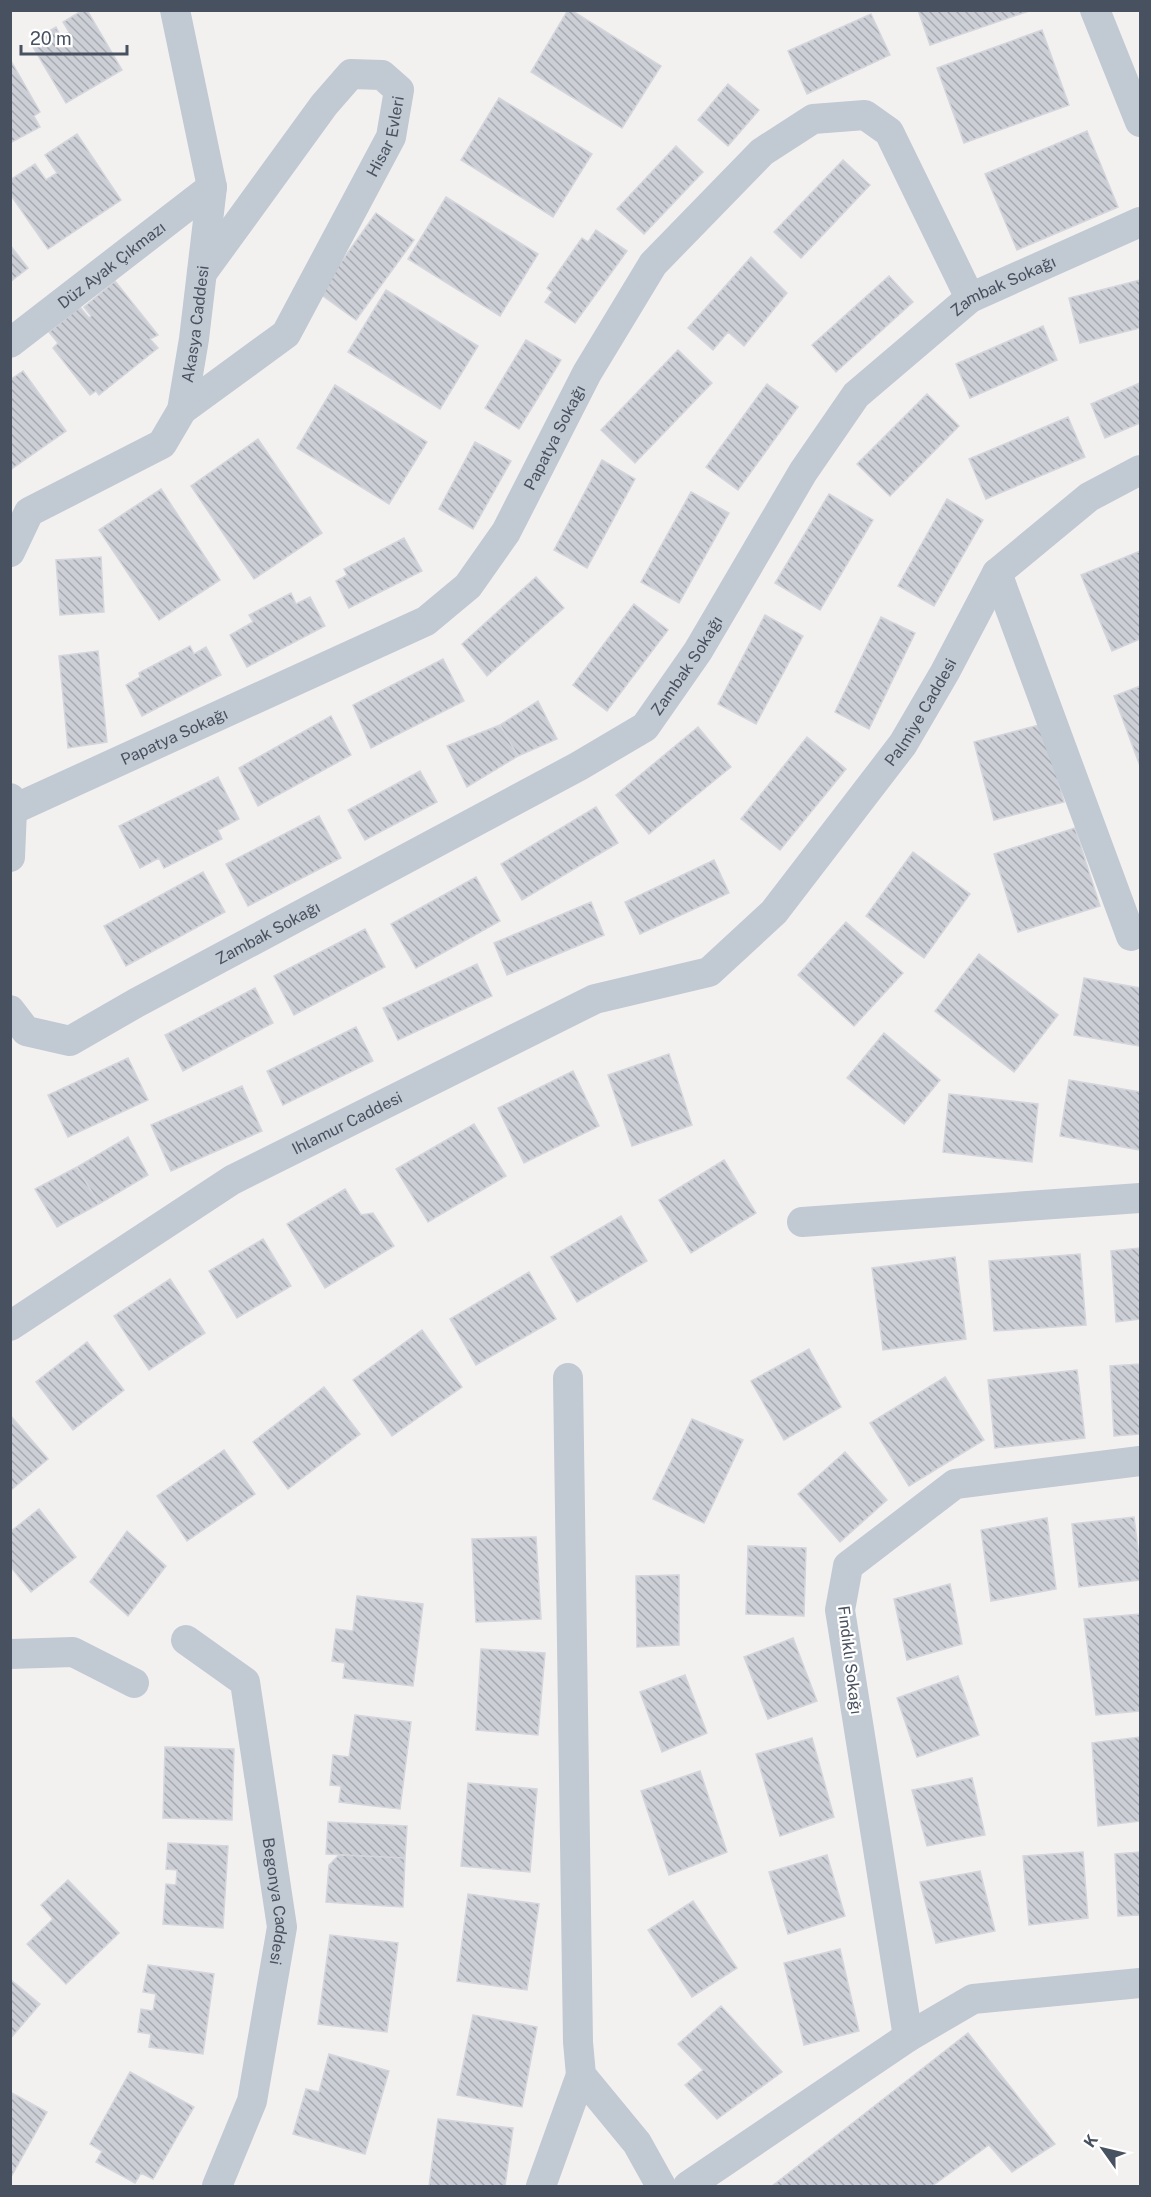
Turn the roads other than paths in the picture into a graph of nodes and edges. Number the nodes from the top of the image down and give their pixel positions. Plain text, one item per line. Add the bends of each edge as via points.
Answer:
1 (175, 10) edge
2 (1095, 10) edge
3 (1140, 122) edge
4 (212, 187) junction
5 (1140, 222) edge
6 (202, 273) junction
7 (970, 298) junction
8 (10, 343) edge
9 (182, 410) junction
10 (1140, 470) edge
11 (10, 552) edge
12 (997, 573) junction
13 (11, 804) edge
14 (10, 857) edge
15 (1131, 936) dead end
16 (709, 972) joint
17 (10, 1010) edge
18 (1140, 1198) edge
19 (802, 1222) dead end
20 (10, 1326) edge
21 (568, 1378) dead end
22 (1140, 1461) edge
23 (186, 1640) dead end
24 (10, 1654) edge
25 (134, 1683) dead end
26 (1140, 1983) edge
27 (908, 2037) junction
28 (581, 2076) junction
29 (217, 2187) edge
30 (541, 2187) edge
31 (661, 2187) edge
32 (688, 2187) edge

1 - 4 street, Akasya Caddesi
2 - 3 street
4 - 6 street, Akasya Caddesi
4 - 8 street, Düz Ayak Çıkmazı
5 - 7 street, Zambak Sokağı
6 - 9 street, Akasya Caddesi
6 - 9 street, Hisar Evleri via 324,105 351,74 382,75 399,90 391,136 286,334
7 - 13 street, Papatya Sokağı via 889,132 865,115 813,119 762,152 653,264 587,373 506,532 468,586 426,621
7 - 17 street, Zambak Sokağı via 856,395 803,472 698,651 645,727 70,1041 26,1030
9 - 11 street, Akasya Caddesi via 162,444 29,512
10 - 12 street, Palmiye Caddesi via 1089,497
12 - 15 street
12 - 16 street, Palmiye Caddesi via 903,744 774,912
13 - 14 street
16 - 20 street, Ihlamur Caddesi via 595,999 232,1180
18 - 19 street
21 - 28 street
22 - 27 street, Fındıklı Sokağı via 955,1484 848,1566 840,1610
23 - 29 street, Begonya Caddesi via 245,1682 282,1927 252,2101
24 - 25 street via 73,1652
26 - 27 street via 973,1999
27 - 32 street
28 - 30 street
28 - 31 street via 637,2144

